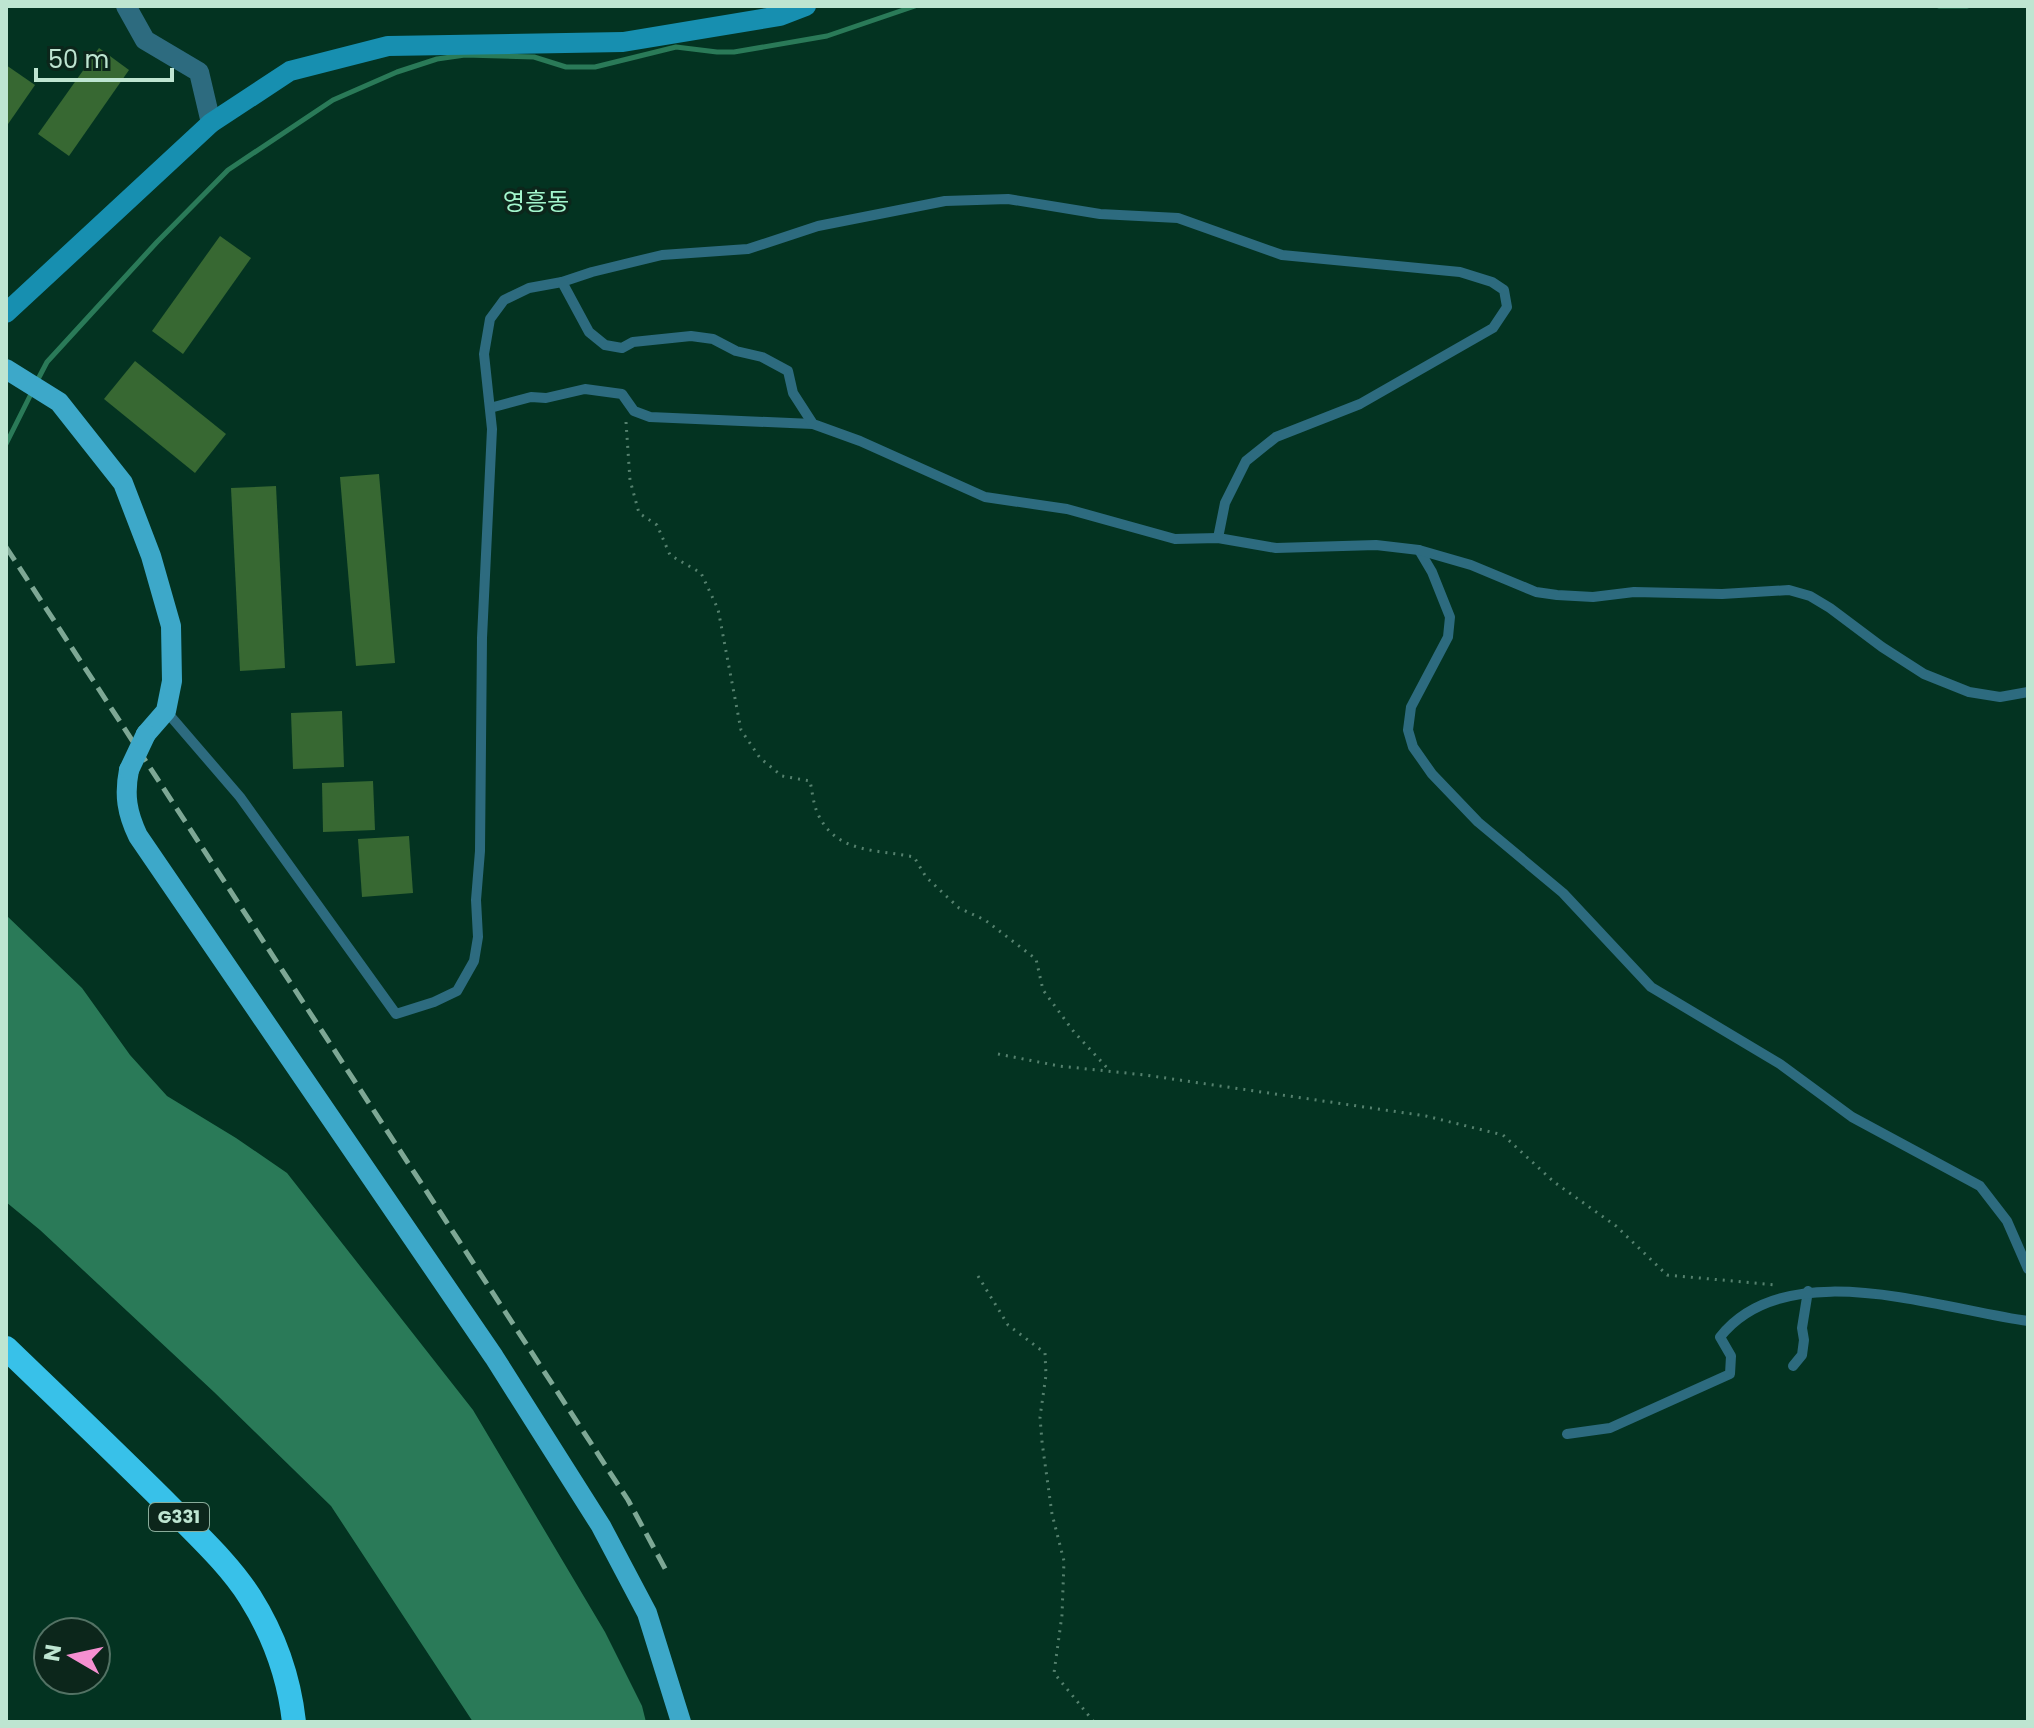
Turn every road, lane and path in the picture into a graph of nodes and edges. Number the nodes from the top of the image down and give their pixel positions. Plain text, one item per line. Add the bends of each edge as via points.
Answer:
1 (126, 6) edge
2 (806, 6) edge
3 (211, 123) junction
4 (562, 282) junction
5 (6, 313) edge
6 (12, 373) edge
7 (622, 394) junction
8 (490, 408) junction
9 (813, 424) junction
10 (1218, 538) junction
11 (1419, 550) junction
12 (2028, 692) edge
13 (166, 711) junction
14 (998, 1054) dead end
15 (1110, 1071) junction
16 (2028, 1269) edge
17 (978, 1276) dead end
18 (1808, 1291) junction
19 (2028, 1321) edge
20 (6, 1348) edge
21 (1793, 1366) dead end
22 (1567, 1434) dead end
23 (294, 1722) edge
24 (681, 1722) edge
25 (1094, 1722) edge

1 - 3 street via 145,40 199,72
2 - 3 street via 780,16 623,42 388,46 290,71
3 - 5 street
4 - 8 lane via 529,288 504,300 490,319 484,354
4 - 9 lane via 589,332 605,345 622,348 633,342 691,336 713,339 788,371 793,393
4 - 10 lane via 662,255 748,249 818,226 945,201 1008,199 1100,214 1178,218 1282,255 1460,272 1504,290 1507,307 1493,328 1360,404 1276,437 1246,461 1225,503
6 - 13 main road via 59,402 123,483 171,626 172,681
7 - 8 lane via 585,389
7 - 9 lane via 634,411 650,417
7 - 15 path via 630,480 639,513 657,525 670,555 701,573 718,609 741,730 760,758 782,776 810,781 817,812 848,847 914,857 926,877 959,908 985,920 1036,959 1043,990
8 - 13 lane via 478,937 474,961 457,991 396,1014 240,797
9 - 10 lane via 985,497 1067,509 1175,539
10 - 11 lane via 1276,548 1376,545
11 - 12 lane via 1557,595 1789,590 1830,608 1924,674 1969,692 2000,697
11 - 16 lane via 1450,617 1448,637 1411,707 1408,730 1432,774 1478,822 1563,893 1651,987 1780,1064 1852,1117 1980,1186 2007,1221
13 - 24 main road, bridge via 146,734 129,770 127,814 138,836 494,1357 601,1526 647,1613
14 - 15 path
15 - 18 path via 1426,1116 1503,1135 1554,1182 1616,1226 1667,1275
17 - 25 path via 1008,1325 1045,1353 1042,1442 1064,1561 1054,1673
18 - 19 lane via 1891,1296
18 - 21 lane via 1802,1355
18 - 22 lane via 1768,1301 1733,1321 1720,1337 1731,1356 1730,1374 1610,1428
20 - 23 highway, G331 via 213,1551 249,1595 276,1647

